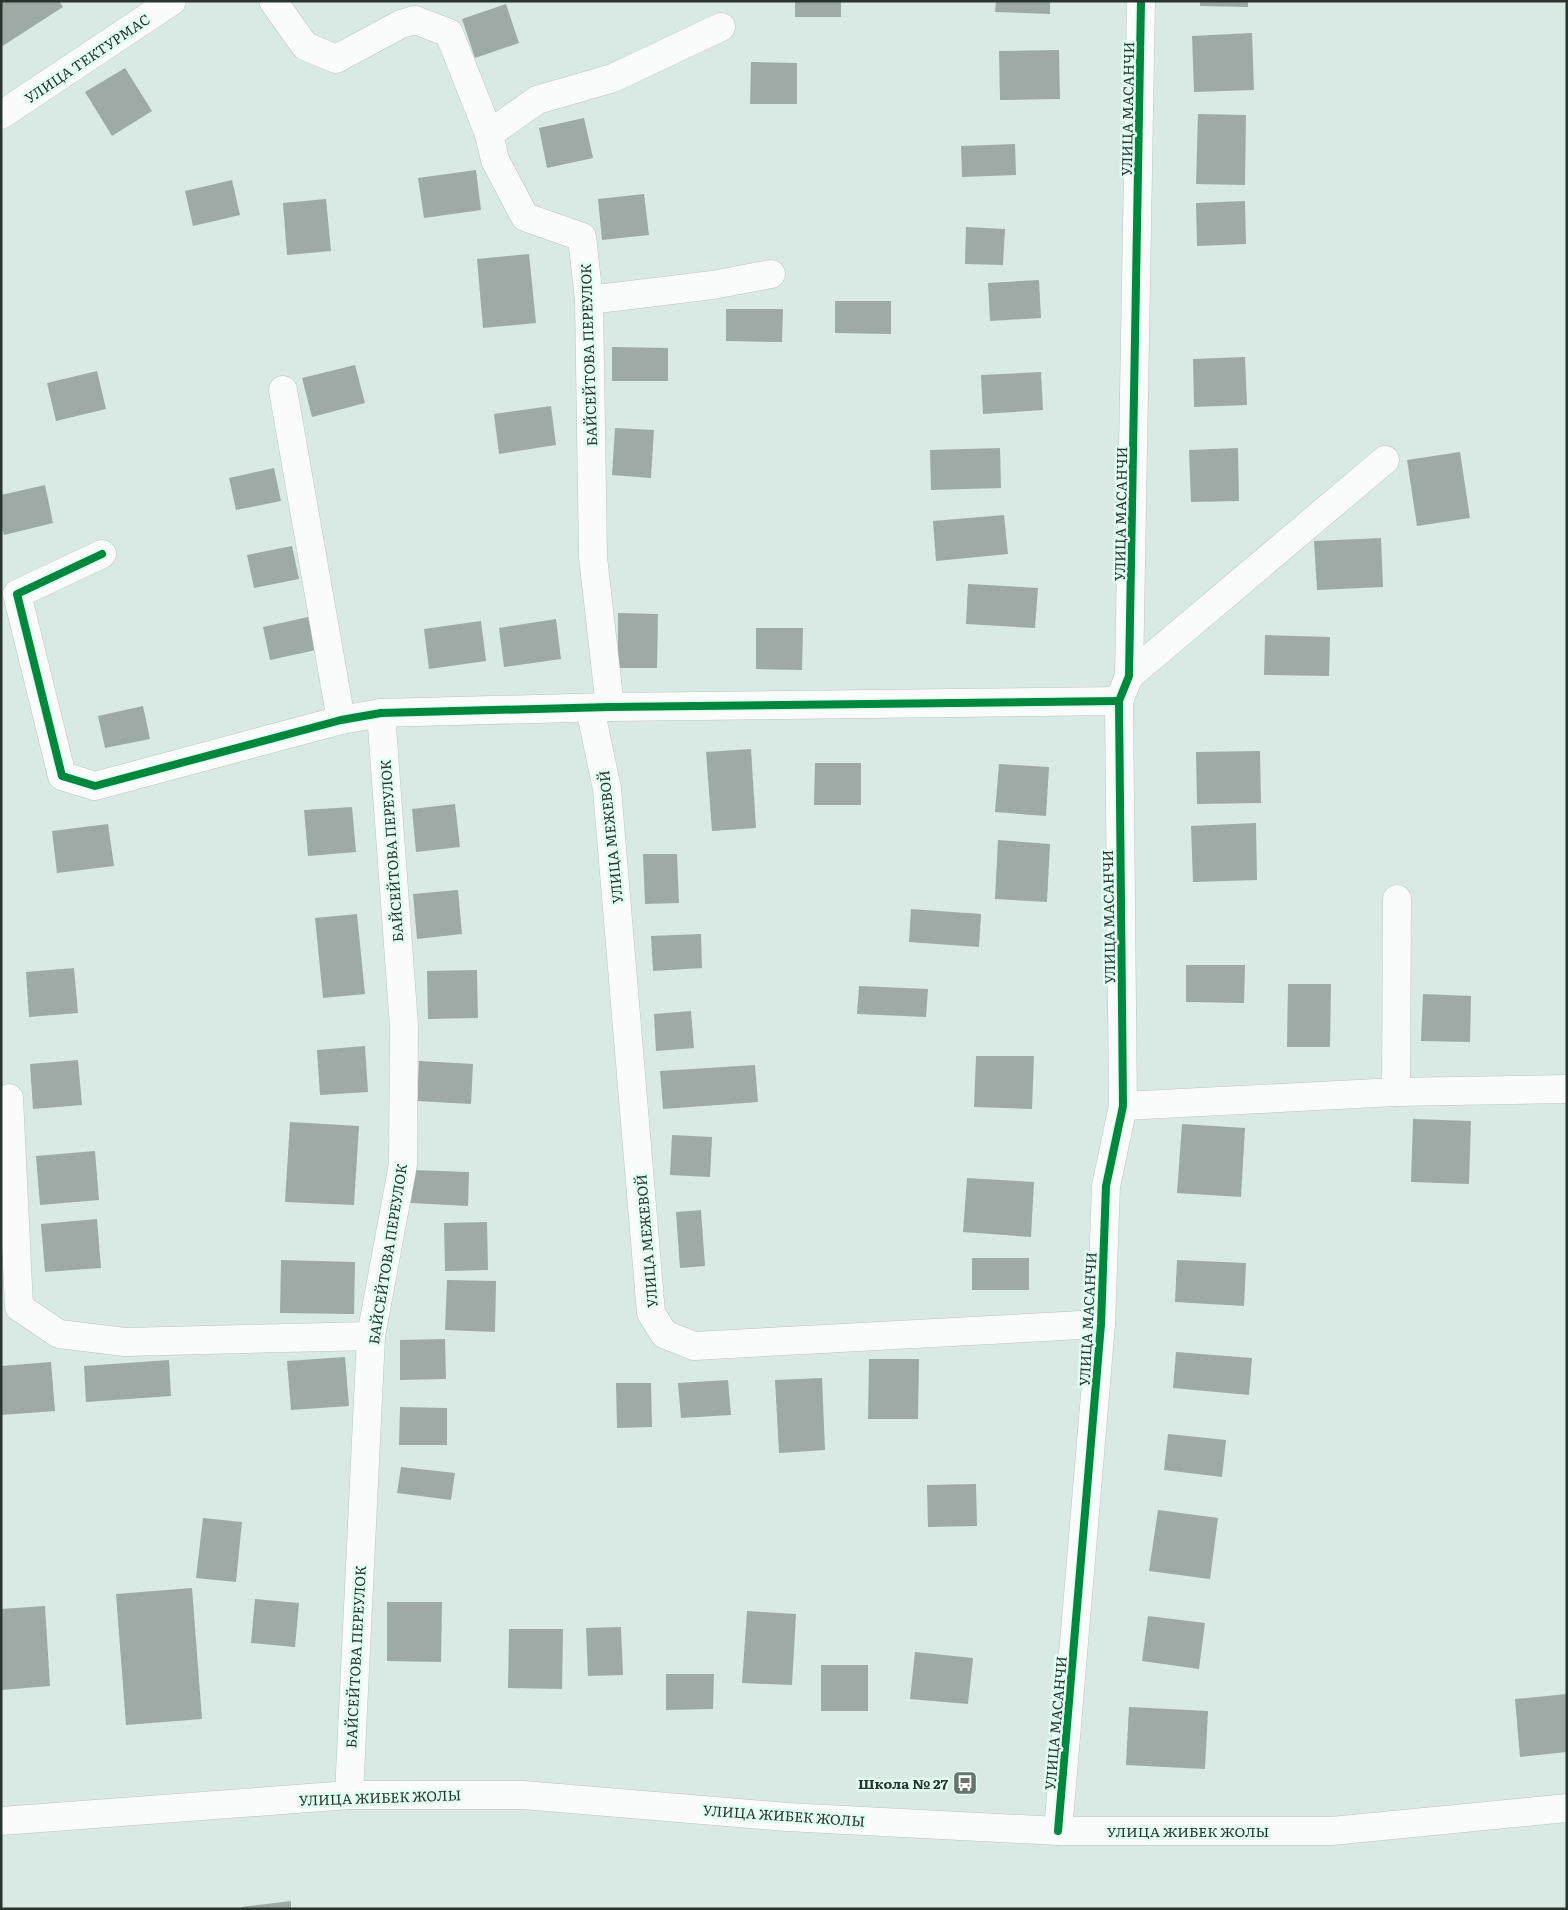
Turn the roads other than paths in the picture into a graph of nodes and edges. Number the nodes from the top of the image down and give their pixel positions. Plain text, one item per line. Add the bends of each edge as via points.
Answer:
1 (172, 1) edge
2 (273, 1) edge
3 (1141, 1) edge
4 (721, 27) dead end
5 (1, 114) edge
6 (489, 134) junction
7 (771, 274) dead end
8 (589, 300) junction
9 (283, 390) dead end
10 (1385, 460) dead end
11 (102, 554) dead end
12 (1124, 689) junction
13 (600, 707) junction
14 (382, 713) junction
15 (341, 720) junction
16 (1397, 899) dead end
17 (1567, 1089) edge
18 (1396, 1092) junction
19 (9, 1098) dead end
20 (1123, 1106) junction
21 (1101, 1324) junction
22 (371, 1336) junction
23 (348, 1795) junction
24 (1567, 1808) edge
25 (1, 1822) edge
26 (1058, 1831) junction

1 - 5 street, УЛИЦА ТЕКТУРМАС
2 - 6 street, БАЙСЕЙТОВА ПЕРЕУЛОК via 305,46 336,59 401,24 415,20 448,33
3 - 12 street, УЛИЦА МАСАНЧИ
4 - 6 street via 613,78 537,100
6 - 8 street, БАЙСЕЙТОВА ПЕРЕУЛОК via 495,160 525,217 582,237
7 - 8 street via 713,285
8 - 13 street, БАЙСЕЙТОВА ПЕРЕУЛОК via 593,557
9 - 15 street
10 - 12 street
11 - 15 street via 17,594 62,776 95,786
12 - 13 street
12 - 20 street, УЛИЦА МАСАНЧИ
13 - 14 street
13 - 21 street, УЛИЦА МЕЖЕВОЙ via 651,1313 664,1334 694,1346
14 - 15 street
14 - 22 street, БАЙСЕЙТОВА ПЕРЕУЛОК via 404,1026 403,1164
16 - 18 street
17 - 18 street
18 - 20 street
19 - 22 street via 19,1307 59,1334 125,1342
20 - 21 street, УЛИЦА МАСАНЧИ via 1106,1186
21 - 26 street, УЛИЦА МАСАНЧИ
22 - 23 street, БАЙСЕЙТОВА ПЕРЕУЛОК
23 - 25 street, УЛИЦА ЖИБЕК ЖОЛЫ
23 - 26 street, УЛИЦА ЖИБЕК ЖОЛЫ via 523,1795 787,1817
24 - 26 street, УЛИЦА ЖИБЕК ЖОЛЫ via 1332,1831

